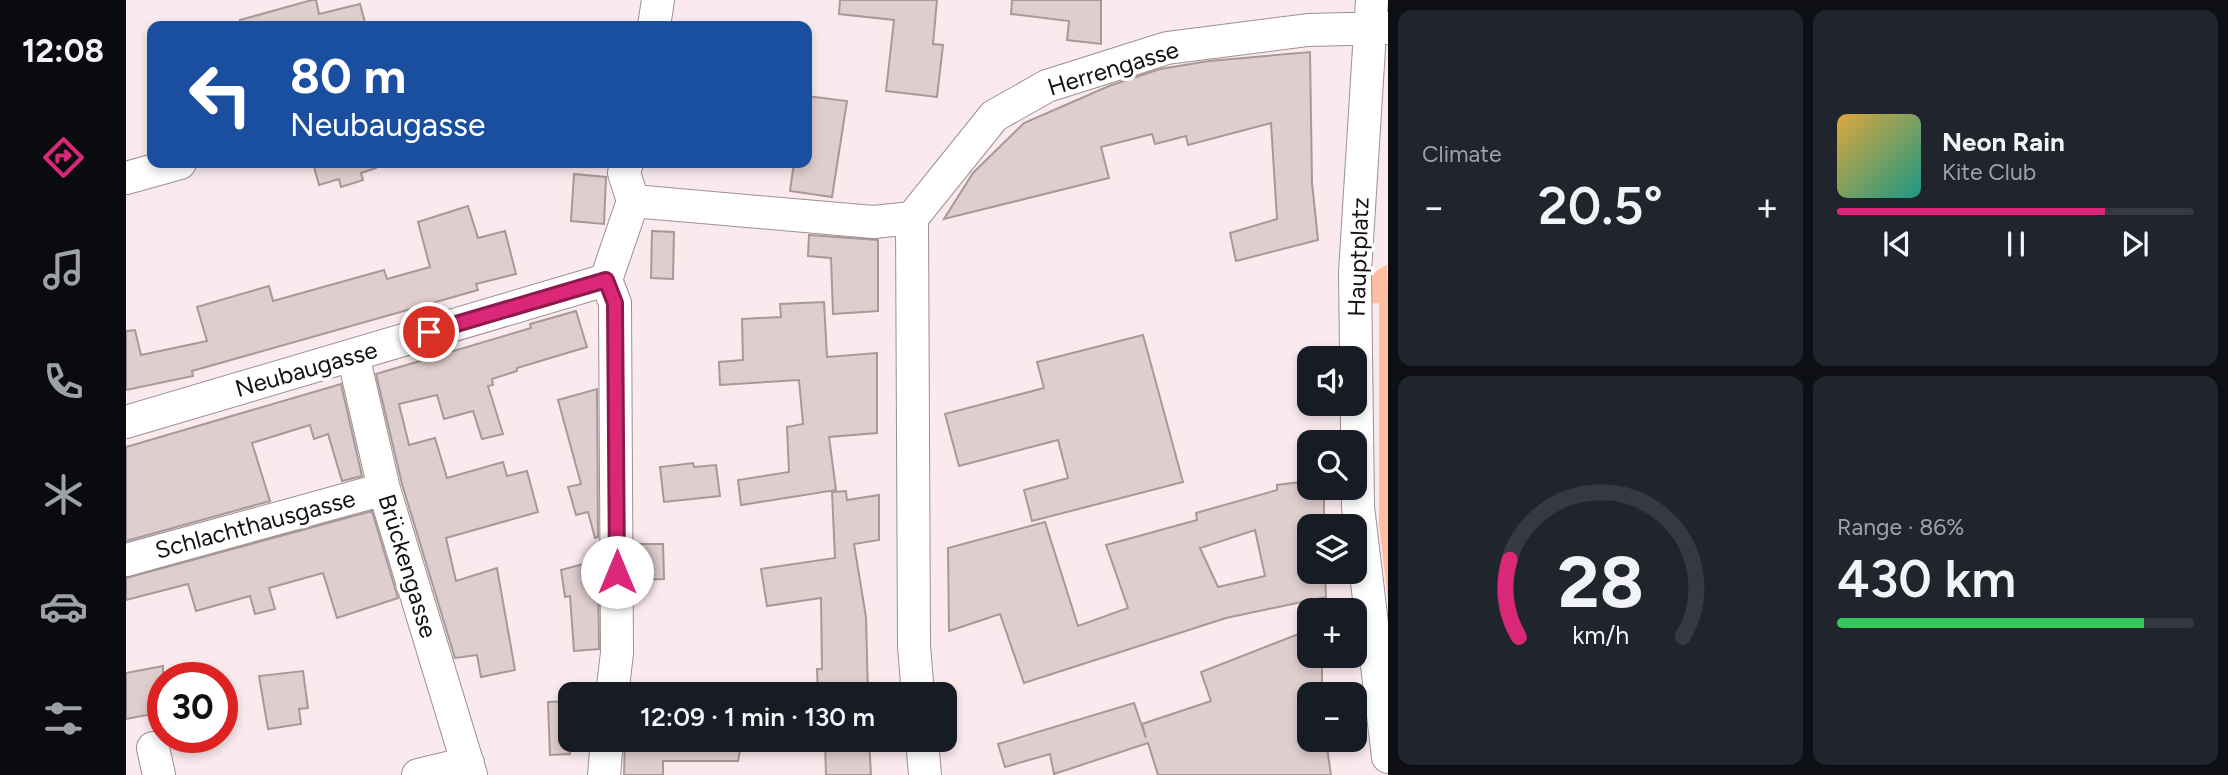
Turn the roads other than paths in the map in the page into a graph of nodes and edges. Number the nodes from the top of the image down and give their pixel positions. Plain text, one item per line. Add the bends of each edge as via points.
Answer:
1 (658, 0) edge
2 (1376, 18) edge
3 (655, 21) edge
4 (162, 168) edge
5 (626, 168) edge
6 (126, 178) edge
7 (633, 201) junction
8 (912, 218) junction
9 (606, 280) junction
10 (353, 355) junction
11 (126, 422) edge
12 (384, 489) junction
13 (126, 560) edge
14 (614, 682) edge
15 (917, 682) edge
16 (606, 752) edge
17 (923, 752) edge
18 (1388, 757) edge
19 (469, 769) edge
20 (418, 775) edge
21 (604, 775) edge
22 (925, 775) edge

1 - 3 street
2 - 8 street, Herrengasse via 1167,48 1047,86 994,116
2 - 18 street, Hauptplatz via 1355,272 1358,507
4 - 6 street
5 - 7 street
7 - 8 street via 873,222
7 - 9 street
8 - 15 street
9 - 10 street, Neubaugasse
9 - 14 street via 615,303
10 - 11 street, Neubaugasse
10 - 12 street, Brückengasse
12 - 13 street, Schlachthausgasse
12 - 19 street, Brückengasse
16 - 21 street
17 - 22 street
19 - 20 street

